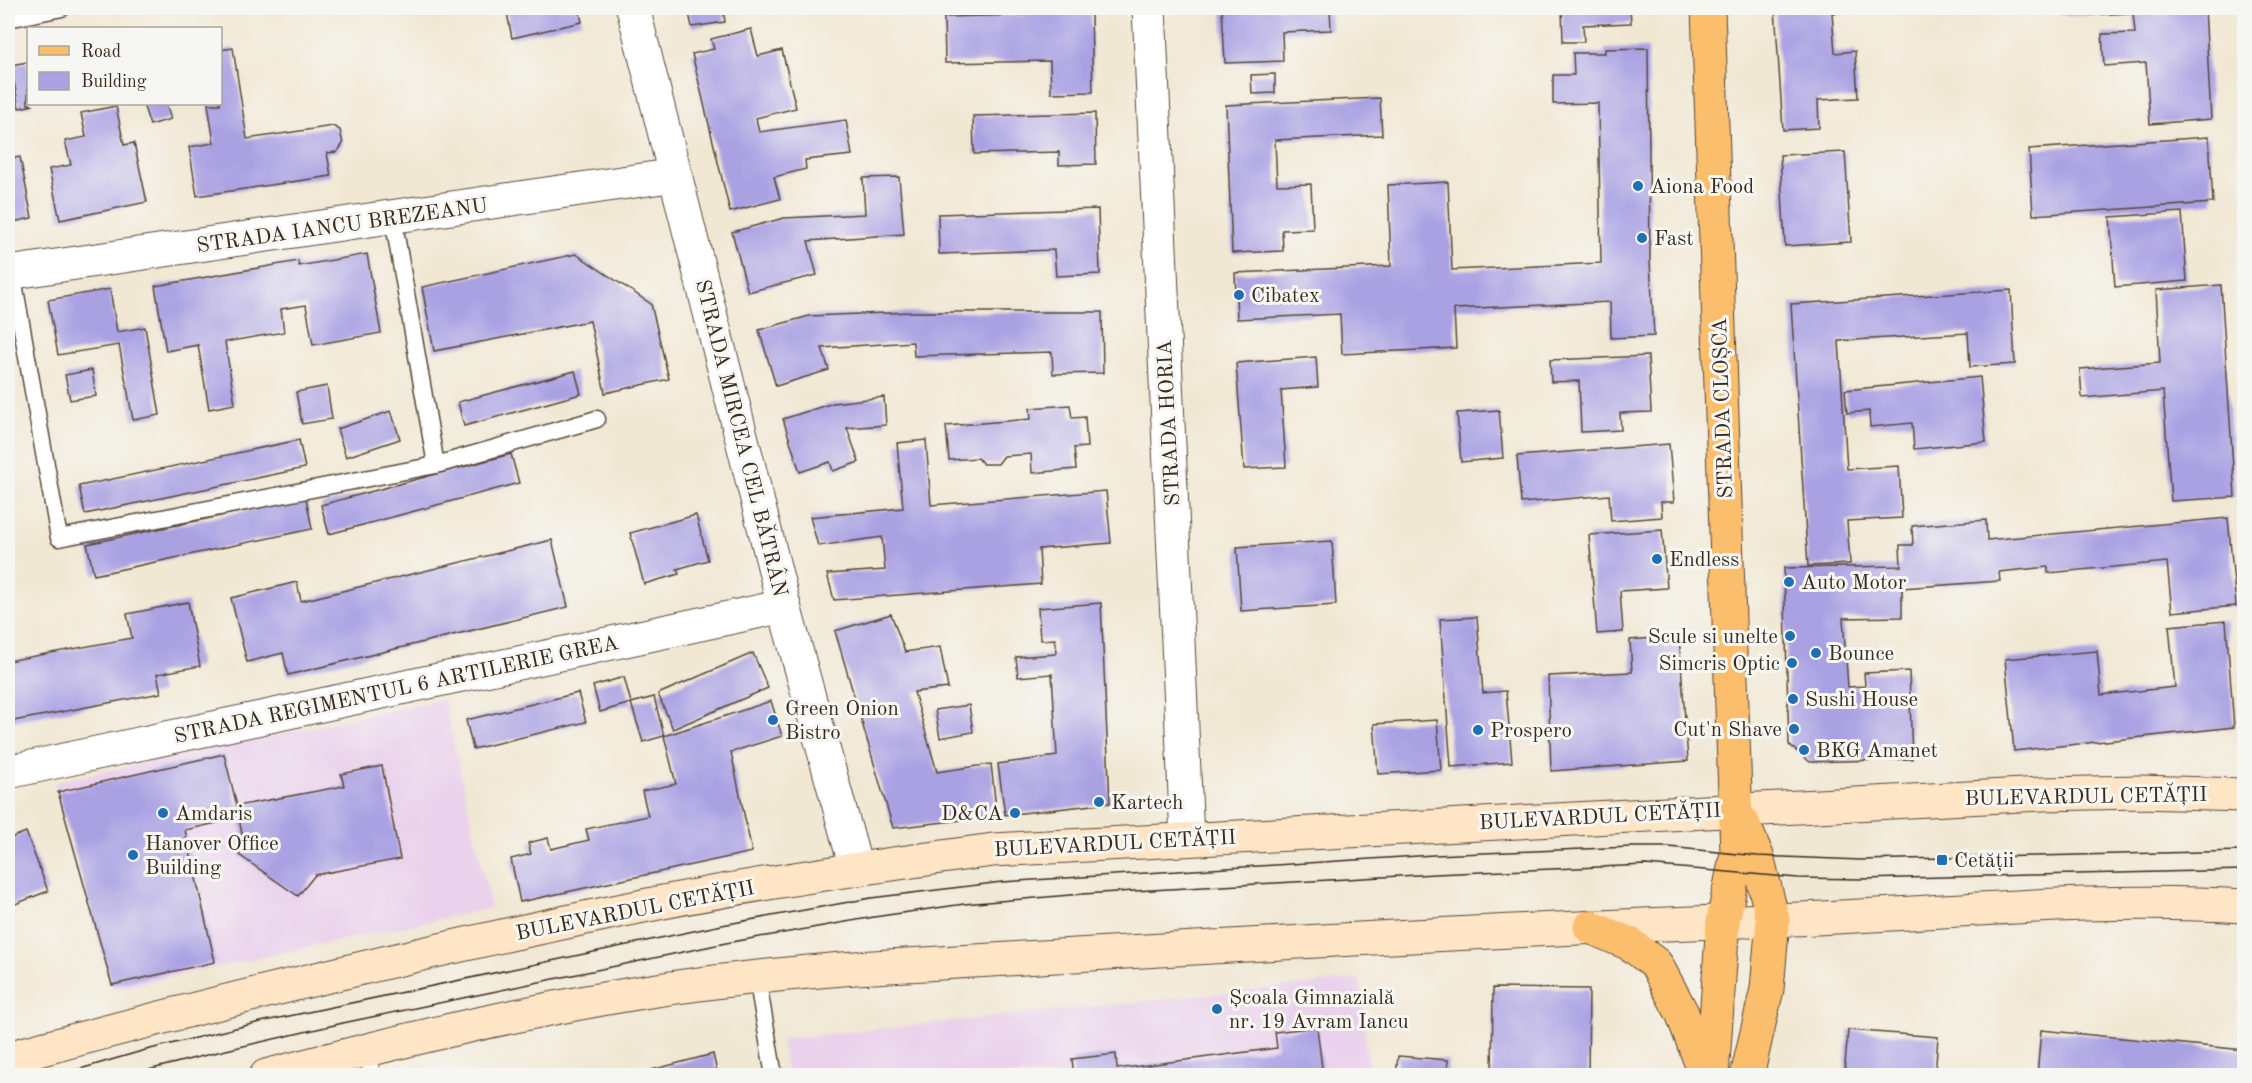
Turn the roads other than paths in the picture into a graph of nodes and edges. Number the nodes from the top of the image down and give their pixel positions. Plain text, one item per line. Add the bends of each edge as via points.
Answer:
1 (62, 8) edge
2 (633, 8) edge
3 (1149, 8) edge
4 (1708, 8) edge
5 (8, 19) edge
6 (676, 175) junction
7 (393, 218) junction
8 (10, 273) edge
9 (597, 419) dead end
10 (436, 465) junction
11 (784, 606) junction
12 (8, 772) edge
13 (2244, 795) edge
14 (1737, 809) junction
15 (1187, 838) junction
16 (856, 868) junction
17 (2244, 906) edge
18 (1773, 920) junction
19 (1723, 921) junction
20 (1590, 927) junction
21 (757, 977) junction
22 (8, 1058) edge
23 (369, 1063) edge
24 (266, 1076) edge
25 (774, 1076) edge
26 (1706, 1076) edge
27 (1712, 1076) edge
28 (1747, 1076) edge

1 - 5 lane
2 - 6 street, STRADA MIRCEA CEL BĂTRÂN
3 - 15 street, STRADA HORIA
4 - 14 main road, STRADA CLOȘCA
6 - 7 street, STRADA IANCU BREZEANU
6 - 11 street, STRADA MIRCEA CEL BĂTRÂN
7 - 8 street, STRADA IANCU BREZEANU
7 - 10 lane
8 - 10 lane via 59,538
9 - 10 lane
11 - 12 street, STRADA REGIMENTUL 6 ARTILERIE GREA
11 - 16 street, STRADA MIRCEA CEL BĂTRÂN
13 - 14 main road, BULEVARDUL CETĂȚII via 2042,794
14 - 15 main road, BULEVARDUL CETĂȚII
14 - 18 main road via 1757,856
14 - 19 main road, STRADA CLOȘCA via 1737,853
15 - 16 main road, BULEVARDUL CETĂȚII via 993,850
16 - 22 main road, BULEVARDUL CETĂȚII via 659,903 460,945 246,995
17 - 18 main road via 2046,904
18 - 19 main road
18 - 28 main road via 1767,989
19 - 20 main road
19 - 27 main road, STRADA CLOȘCA
20 - 21 main road via 879,966
20 - 26 main road via 1630,944 1656,964 1682,1013
21 - 23 main road via 569,1006
21 - 25 lane
23 - 24 main road

